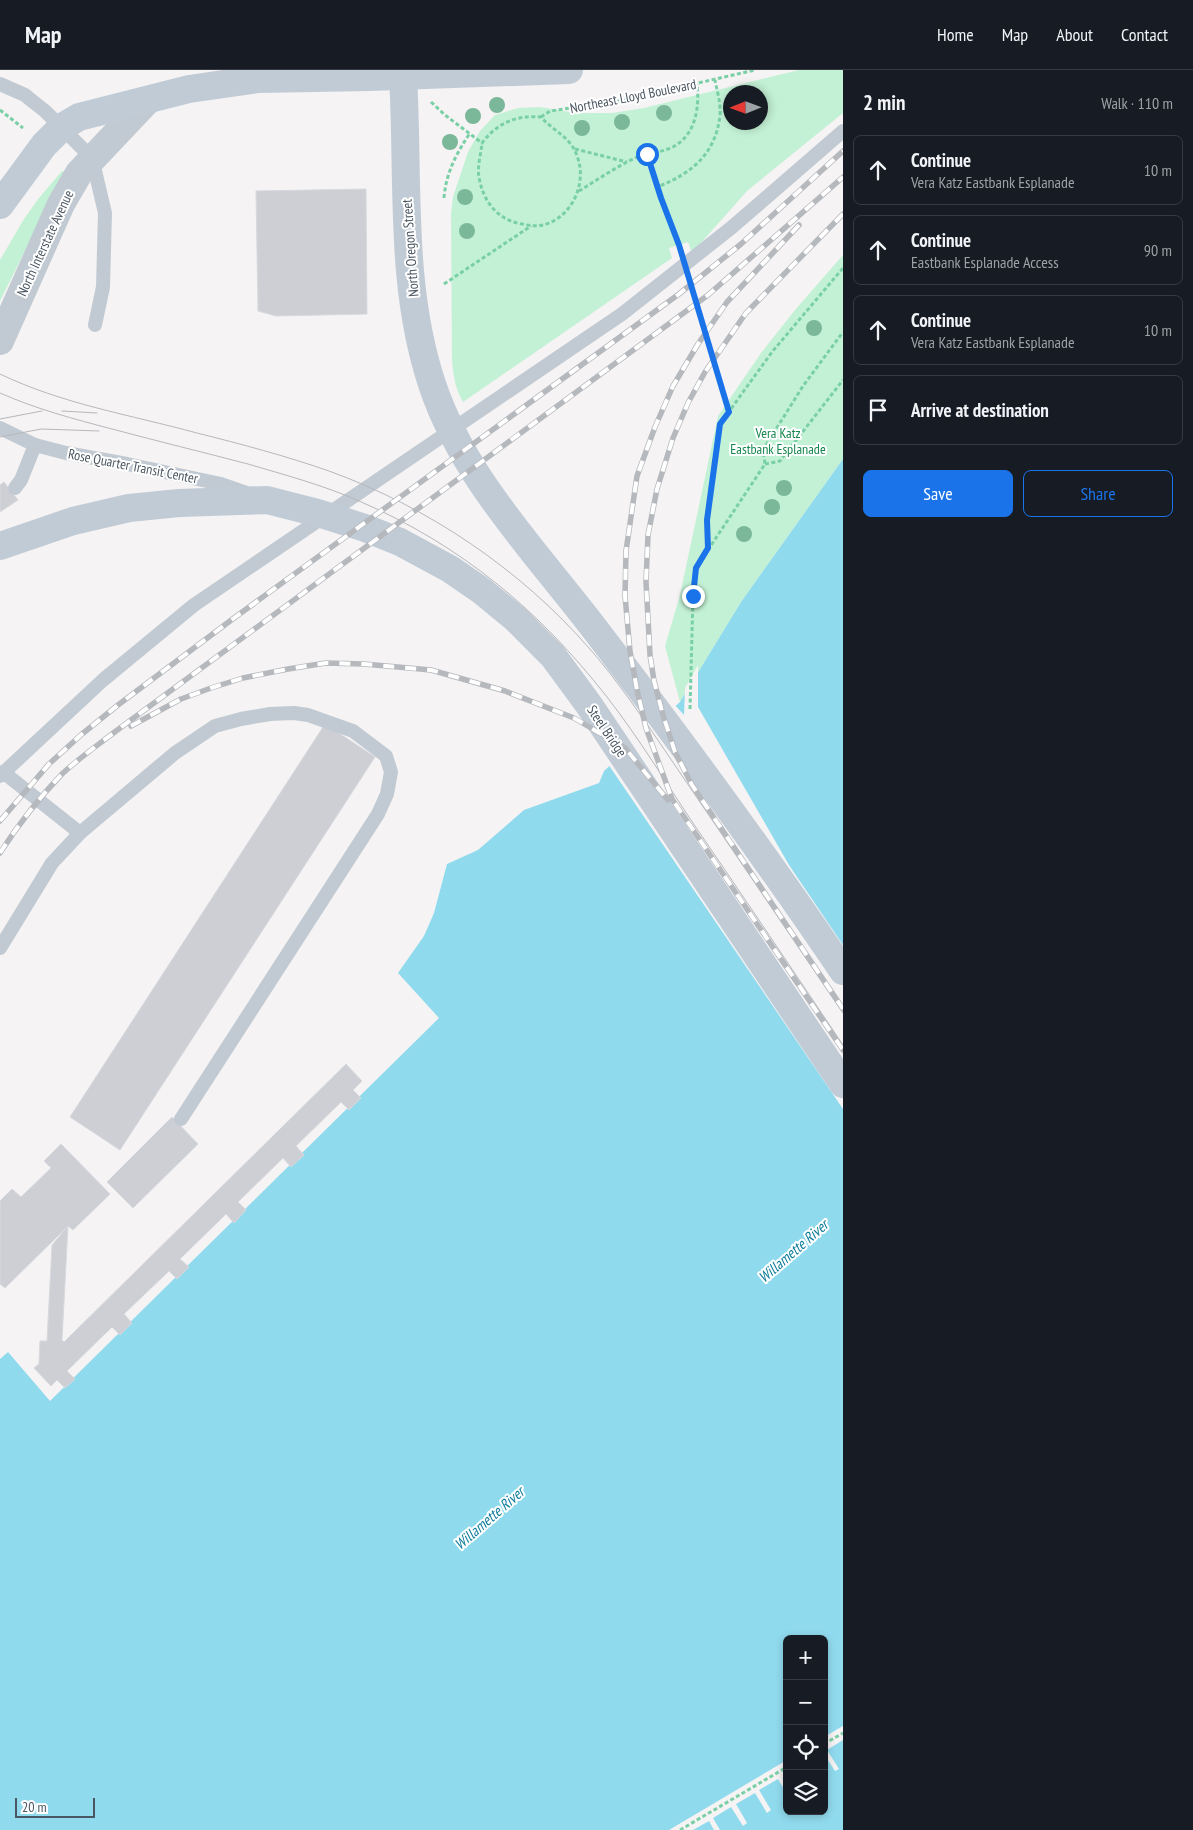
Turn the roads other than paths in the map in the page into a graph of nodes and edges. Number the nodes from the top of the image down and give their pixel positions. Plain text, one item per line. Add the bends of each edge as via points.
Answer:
1 (569, 70) edge
2 (403, 73) edge
3 (0, 84) edge
4 (148, 100) junction
5 (843, 130) edge
6 (53, 136) junction
7 (85, 166) junction
8 (0, 205) edge
9 (95, 325) dead end
10 (0, 341) edge
11 (0, 428) edge
12 (35, 446) junction
13 (15, 488) dead end
14 (267, 500) junction
15 (0, 546) edge
16 (2, 774) edge
17 (80, 833) junction
18 (0, 948) edge
19 (843, 971) edge
20 (843, 1084) edge
21 (181, 1119) dead end

1 - 2 main road
2 - 4 main road via 258,79 189,89
2 - 19 main road, North Oregon Street via 407,234 414,303 429,375 445,416 468,460 521,538 684,746
3 - 6 lane via 25,95
4 - 6 main road via 79,117
4 - 7 street, North Interstate Avenue
5 - 16 lane via 731,228 622,314 194,605 103,680
6 - 7 lane
6 - 8 main road
7 - 9 lane via 105,213 103,287
7 - 10 street, North Interstate Avenue via 61,204
11 - 12 lane, Rose Quarter Transit Center
12 - 13 lane
12 - 14 lane, Rose Quarter Transit Center via 221,484
14 - 15 main road, Steel Bridge via 129,508 73,521
14 - 20 main road, Steel Bridge via 365,528 400,542 450,569 482,591 553,656
16 - 17 lane
17 - 18 lane via 52,863
17 - 21 lane via 175,753 215,726 241,719 294,712 308,715 353,732 386,756 391,772 378,814

